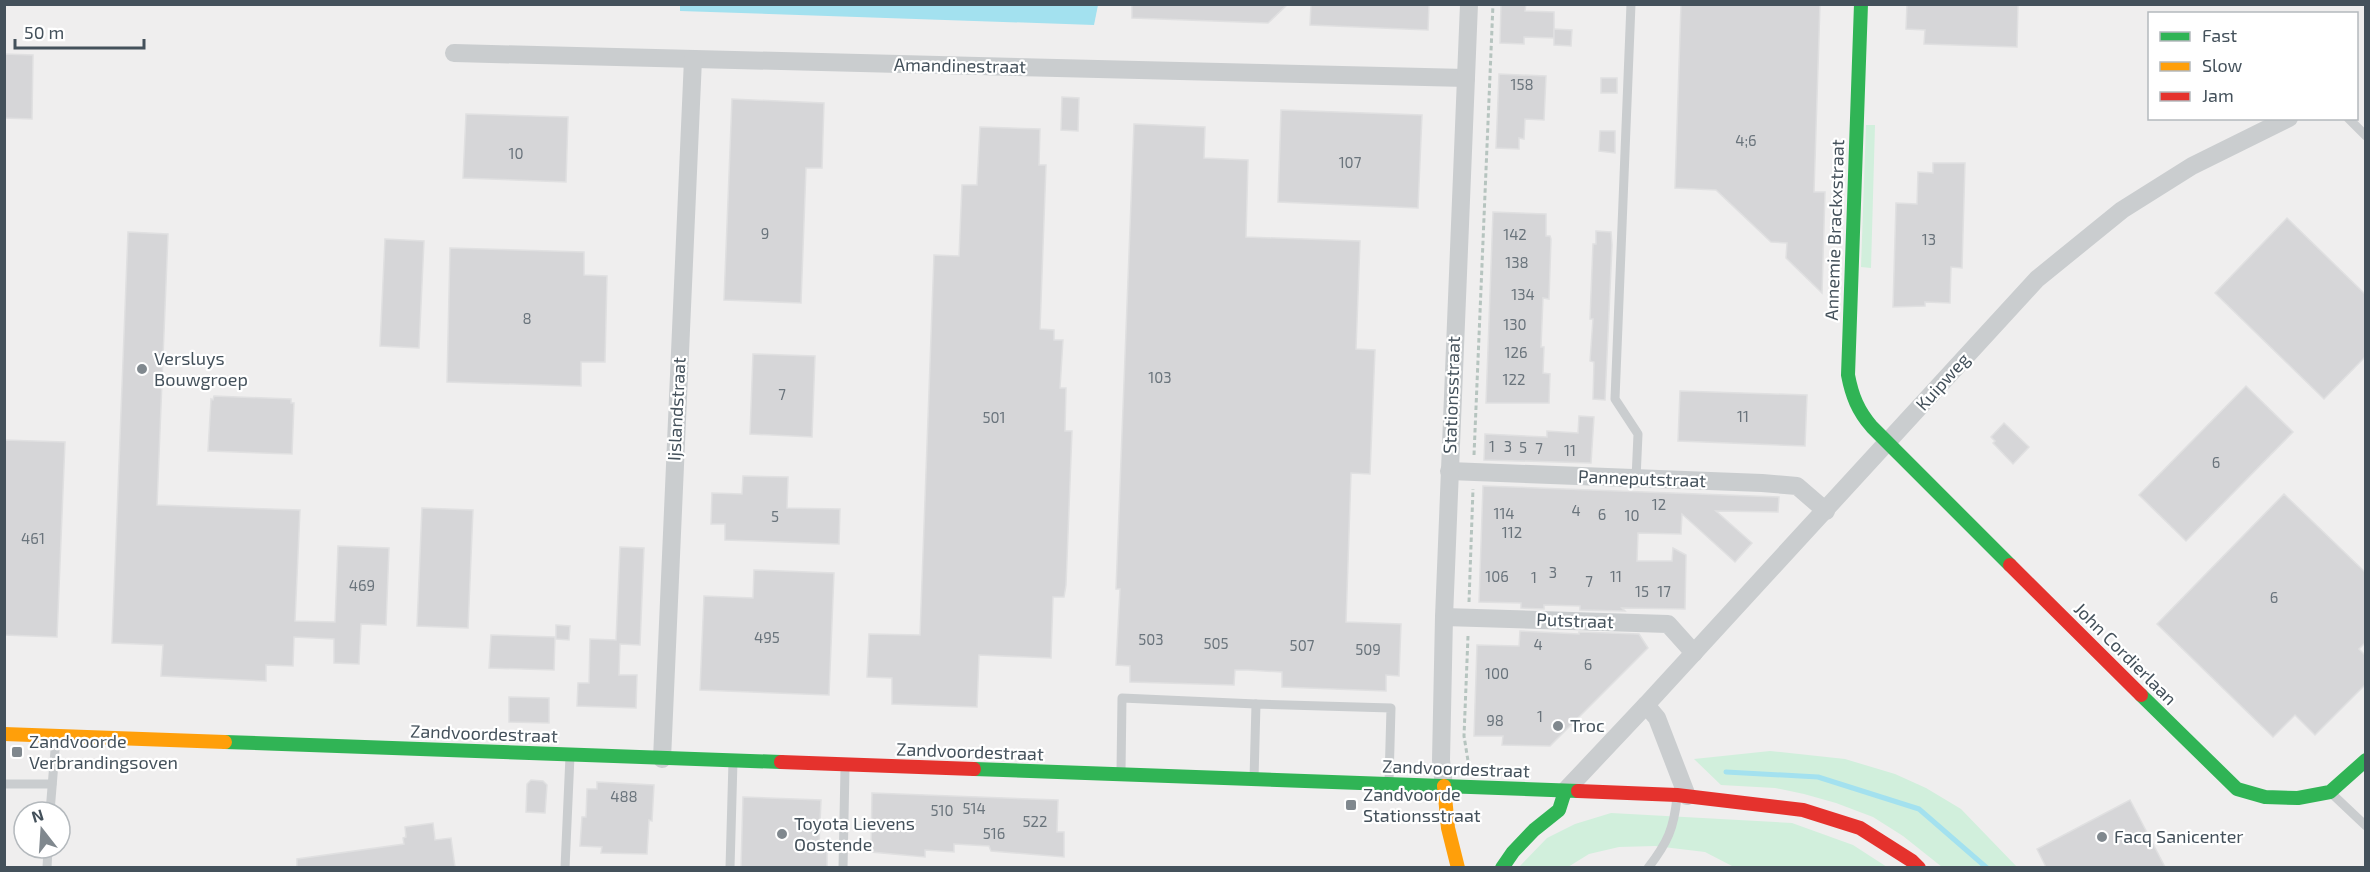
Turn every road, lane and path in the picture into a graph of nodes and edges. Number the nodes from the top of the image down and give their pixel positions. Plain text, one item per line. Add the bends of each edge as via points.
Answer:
1 (1469, 4) edge
2 (1493, 4) edge
3 (1631, 4) edge
4 (1861, 4) edge
5 (454, 53) dead end
6 (693, 59) junction
7 (1466, 78) junction
8 (2285, 120) edge
9 (2350, 120) edge
10 (2366, 136) edge
11 (1887, 444) junction
12 (1449, 471) junction
13 (1474, 472) junction
14 (1636, 479) junction
15 (1826, 511) junction
16 (1444, 617) junction
17 (1469, 618) junction
18 (1694, 653) junction
19 (1256, 704) junction
20 (1646, 705) junction
21 (4, 734) edge
22 (56, 736) junction
23 (570, 755) junction
24 (662, 759) junction
25 (2366, 760) edge
26 (733, 761) junction
27 (845, 765) junction
28 (1121, 775) junction
29 (1254, 779) junction
30 (4, 784) edge
31 (52, 784) junction
32 (1389, 784) junction
33 (1444, 786) junction
34 (1470, 787) junction
35 (1565, 791) junction
36 (2330, 792) junction
37 (1682, 796) junction
38 (51, 800) edge
39 (2366, 826) edge
40 (1448, 828) junction
41 (1442, 858) dead end
42 (566, 867) edge
43 (730, 867) edge
44 (843, 867) edge
45 (1458, 867) edge
46 (1502, 867) edge
47 (1648, 867) edge
48 (1919, 867) edge

1 - 7 street, Stationsstraat
2 - 13 path
3 - 14 lane via 1615,399 1638,434
4 - 11 main road, Annemie Brackxstraat via 1848,375 1852,399 1861,416
5 - 6 street, Amandinestraat
6 - 7 street, Amandinestraat
6 - 24 street, Ijslandstraat
7 - 12 street, Stationsstraat
8 - 11 street, Kuipweg via 2192,166 2113,217 2037,279
9 - 10 lane
11 - 15 street, Kuipweg
11 - 36 main road, John Cordierlaan via 2237,789 2265,797 2298,798
12 - 13 street, Panneputstraat
12 - 16 street, Stationsstraat
13 - 14 street, Panneputstraat
13 - 17 path
14 - 15 street, Panneputstraat via 1797,486
15 - 18 street, Kuipweg
16 - 17 street, Putstraat
16 - 33 street, Stationsstraat
17 - 18 street, Putstraat via 1668,624
17 - 34 path via 1464,736
18 - 20 street, Kuipweg
19 - 28 lane via 1122,698
19 - 29 lane
19 - 32 lane via 1390,708
20 - 35 street, Kuipweg
20 - 37 street via 1657,718 1683,782
21 - 22 main road, Zandvoordestraat
22 - 23 main road, Zandvoordestraat
22 - 31 lane
23 - 24 main road, Zandvoordestraat
23 - 42 lane
24 - 26 main road, Zandvoordestraat
25 - 36 main road
26 - 27 main road, Zandvoordestraat
26 - 43 lane
27 - 28 main road, Zandvoordestraat
27 - 44 lane
28 - 29 main road, Zandvoordestraat
29 - 32 main road, Zandvoordestraat
30 - 31 lane
31 - 38 lane
32 - 33 main road, Zandvoordestraat
33 - 34 main road, Zandvoordestraat
33 - 40 main road
34 - 35 main road, Zandvoordestraat
35 - 37 main road, Zandvoordestraat
35 - 46 main road via 1559,810 1534,830
36 - 39 lane
37 - 47 lane via 1670,836
37 - 48 main road, Zandvoordestraat via 1803,810 1860,828
40 - 41 main road
40 - 45 main road

